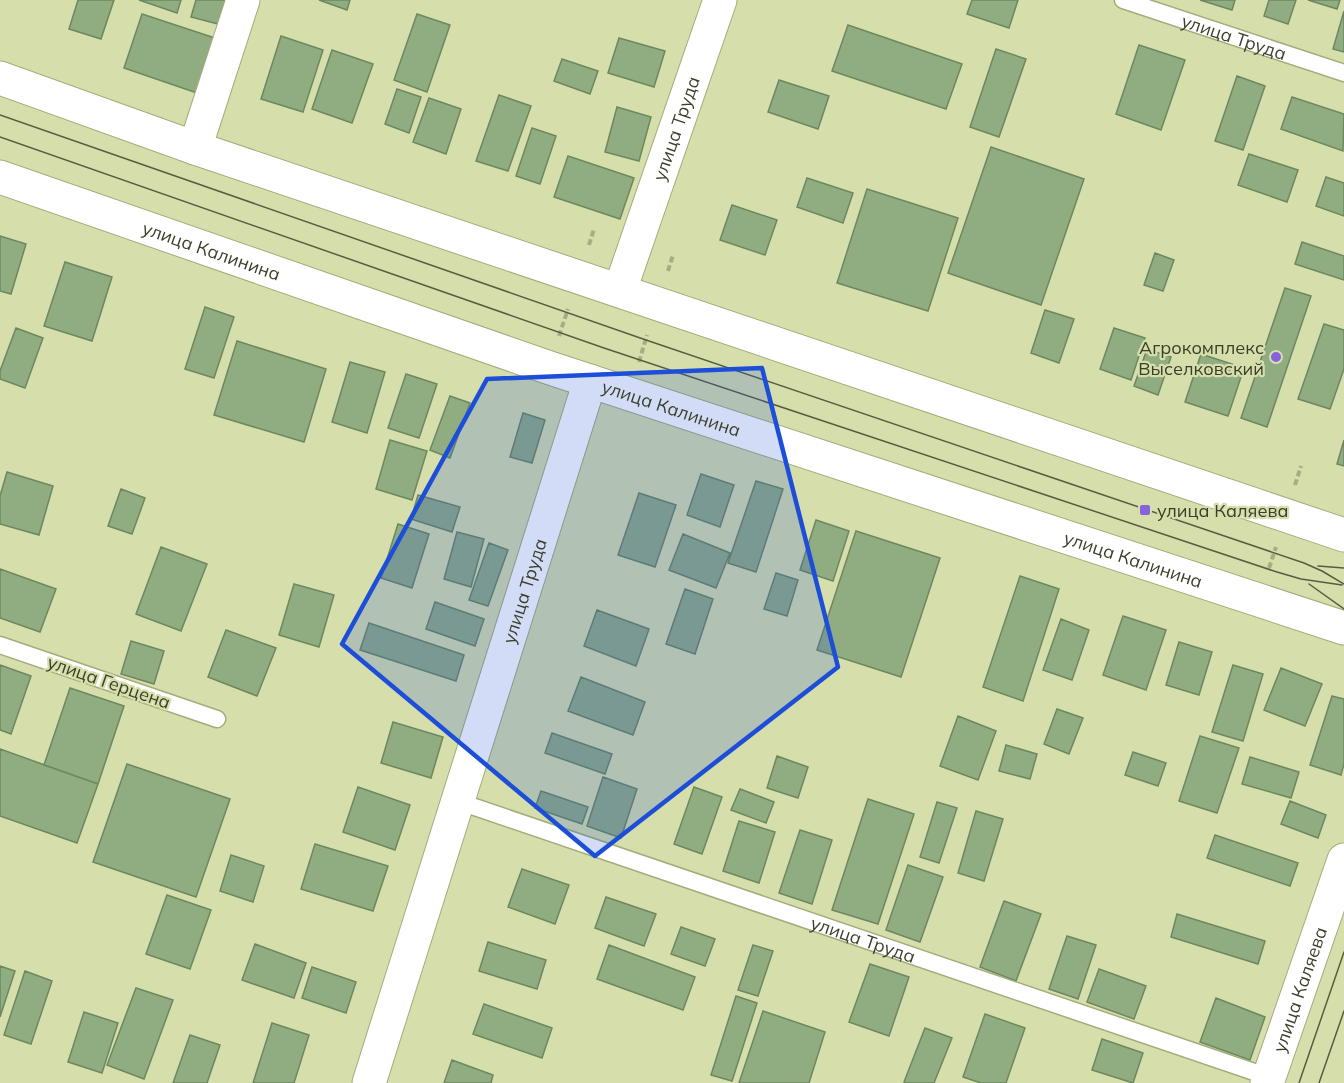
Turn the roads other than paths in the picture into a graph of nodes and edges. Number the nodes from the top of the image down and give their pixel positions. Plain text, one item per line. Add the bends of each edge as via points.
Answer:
1 (243, 0) edge
2 (720, 0) edge
3 (1123, 0) edge
4 (1344, 73) edge
5 (0, 78) edge
6 (195, 148) junction
7 (0, 177) edge
8 (620, 290) junction
9 (590, 381) junction
10 (1344, 535) edge
11 (1344, 628) edge
12 (0, 645) edge
13 (218, 719) dead end
14 (458, 801) junction
15 (1344, 860) edge
16 (1268, 1080) edge
17 (369, 1083) edge

1 - 6 main road
2 - 8 main road, улица Труда
3 - 4 lane, улица Труда
5 - 6 main road
6 - 8 main road
7 - 9 main road, улица Калинина
8 - 10 main road
9 - 11 main road, улица Калинина
9 - 14 main road, улица Труда
12 - 13 lane, улица Герцена
14 - 16 lane, улица Труда
14 - 17 main road, улица Труда
15 - 16 main road, улица Каляева

